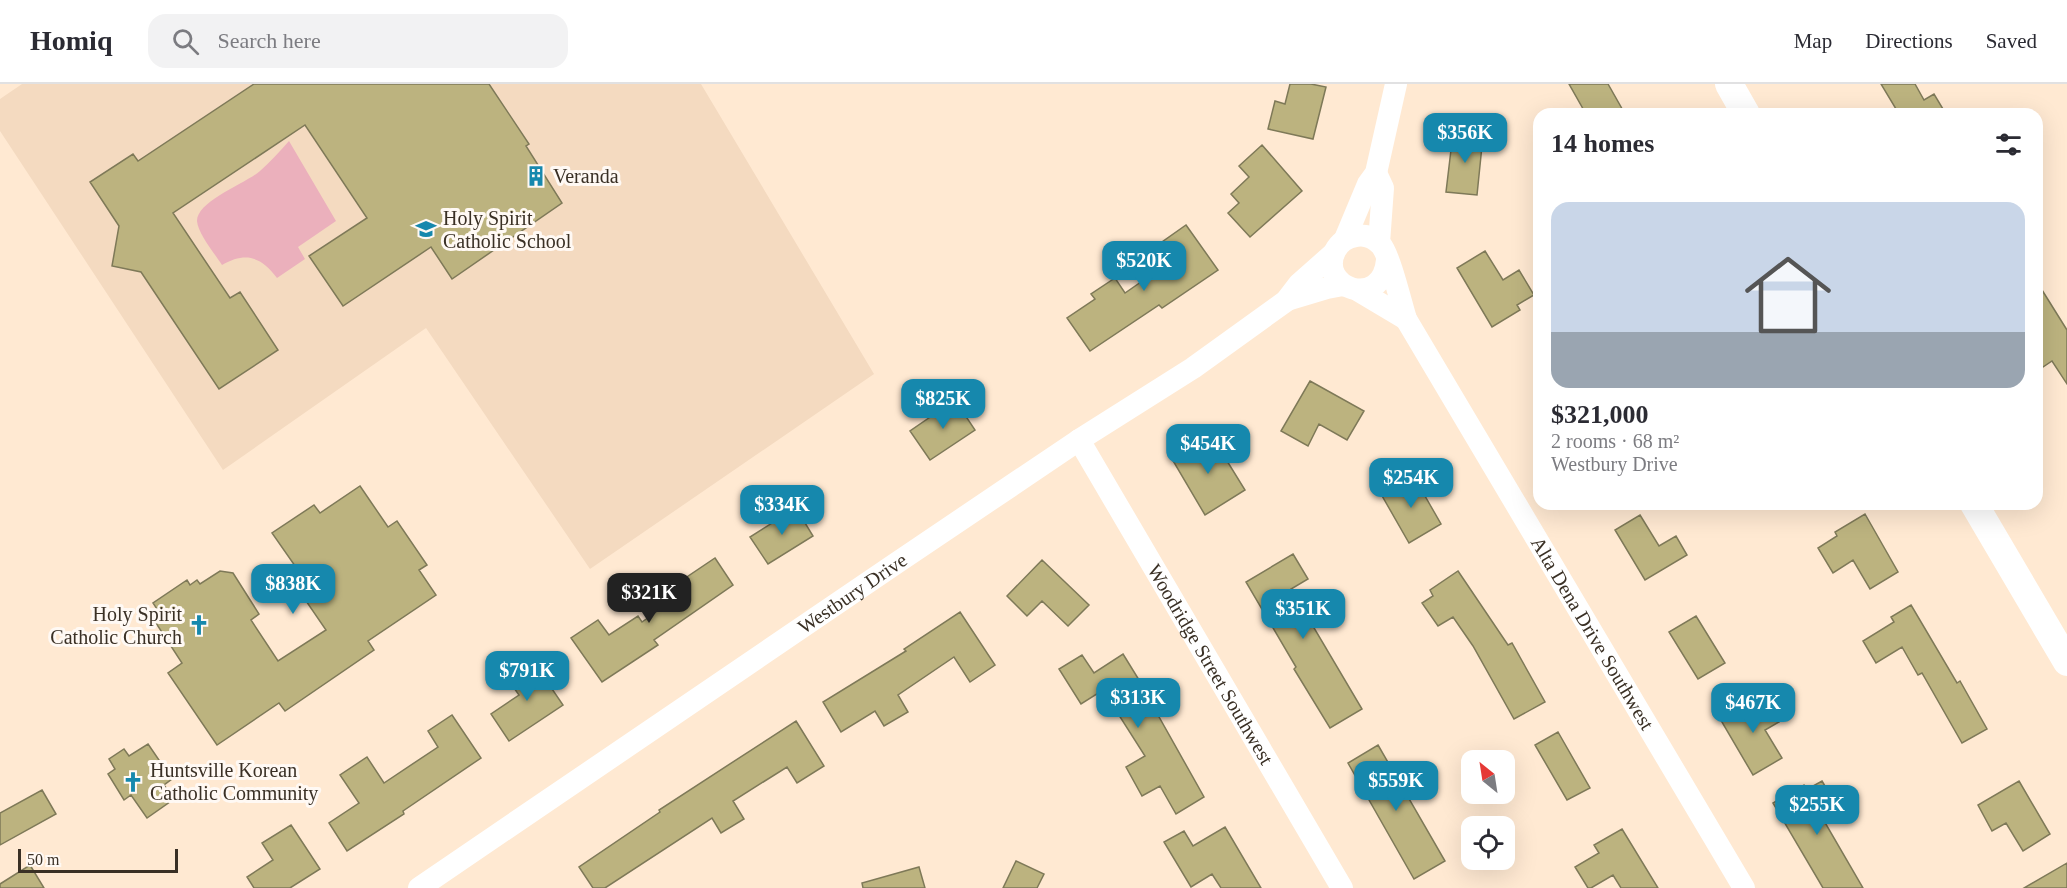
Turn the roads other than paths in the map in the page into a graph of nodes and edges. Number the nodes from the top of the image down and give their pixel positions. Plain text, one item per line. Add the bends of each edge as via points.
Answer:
1 (1396, 84) edge
2 (1729, 84) edge
3 (1743, 108) edge
4 (1376, 173) junction
5 (1339, 246) junction
6 (1383, 252) junction
7 (1351, 288) junction
8 (1286, 301) junction
9 (1406, 319) junction
10 (1079, 440) junction
11 (1978, 510) edge
12 (2067, 662) edge
13 (419, 888) edge
14 (1342, 888) edge
15 (1744, 888) edge

1 - 4 street, Westbury Drive
2 - 3 main road
4 - 5 street, Westbury Drive
4 - 6 street, Westbury Drive via 1383,188
5 - 6 street via 1363,235 1372,238
5 - 7 street via 1333,270 1337,279
5 - 8 street, Westbury Drive
6 - 7 street via 1386,270 1376,285
6 - 9 street, Alta Dena Drive Southwest
7 - 8 street, Westbury Drive via 1327,288
7 - 9 street, Alta Dena Drive Southwest
8 - 10 street, Westbury Drive via 1193,368
9 - 15 street, Alta Dena Drive Southwest
10 - 13 street, Westbury Drive
10 - 14 street, Woodridge Street Southwest
11 - 12 main road

